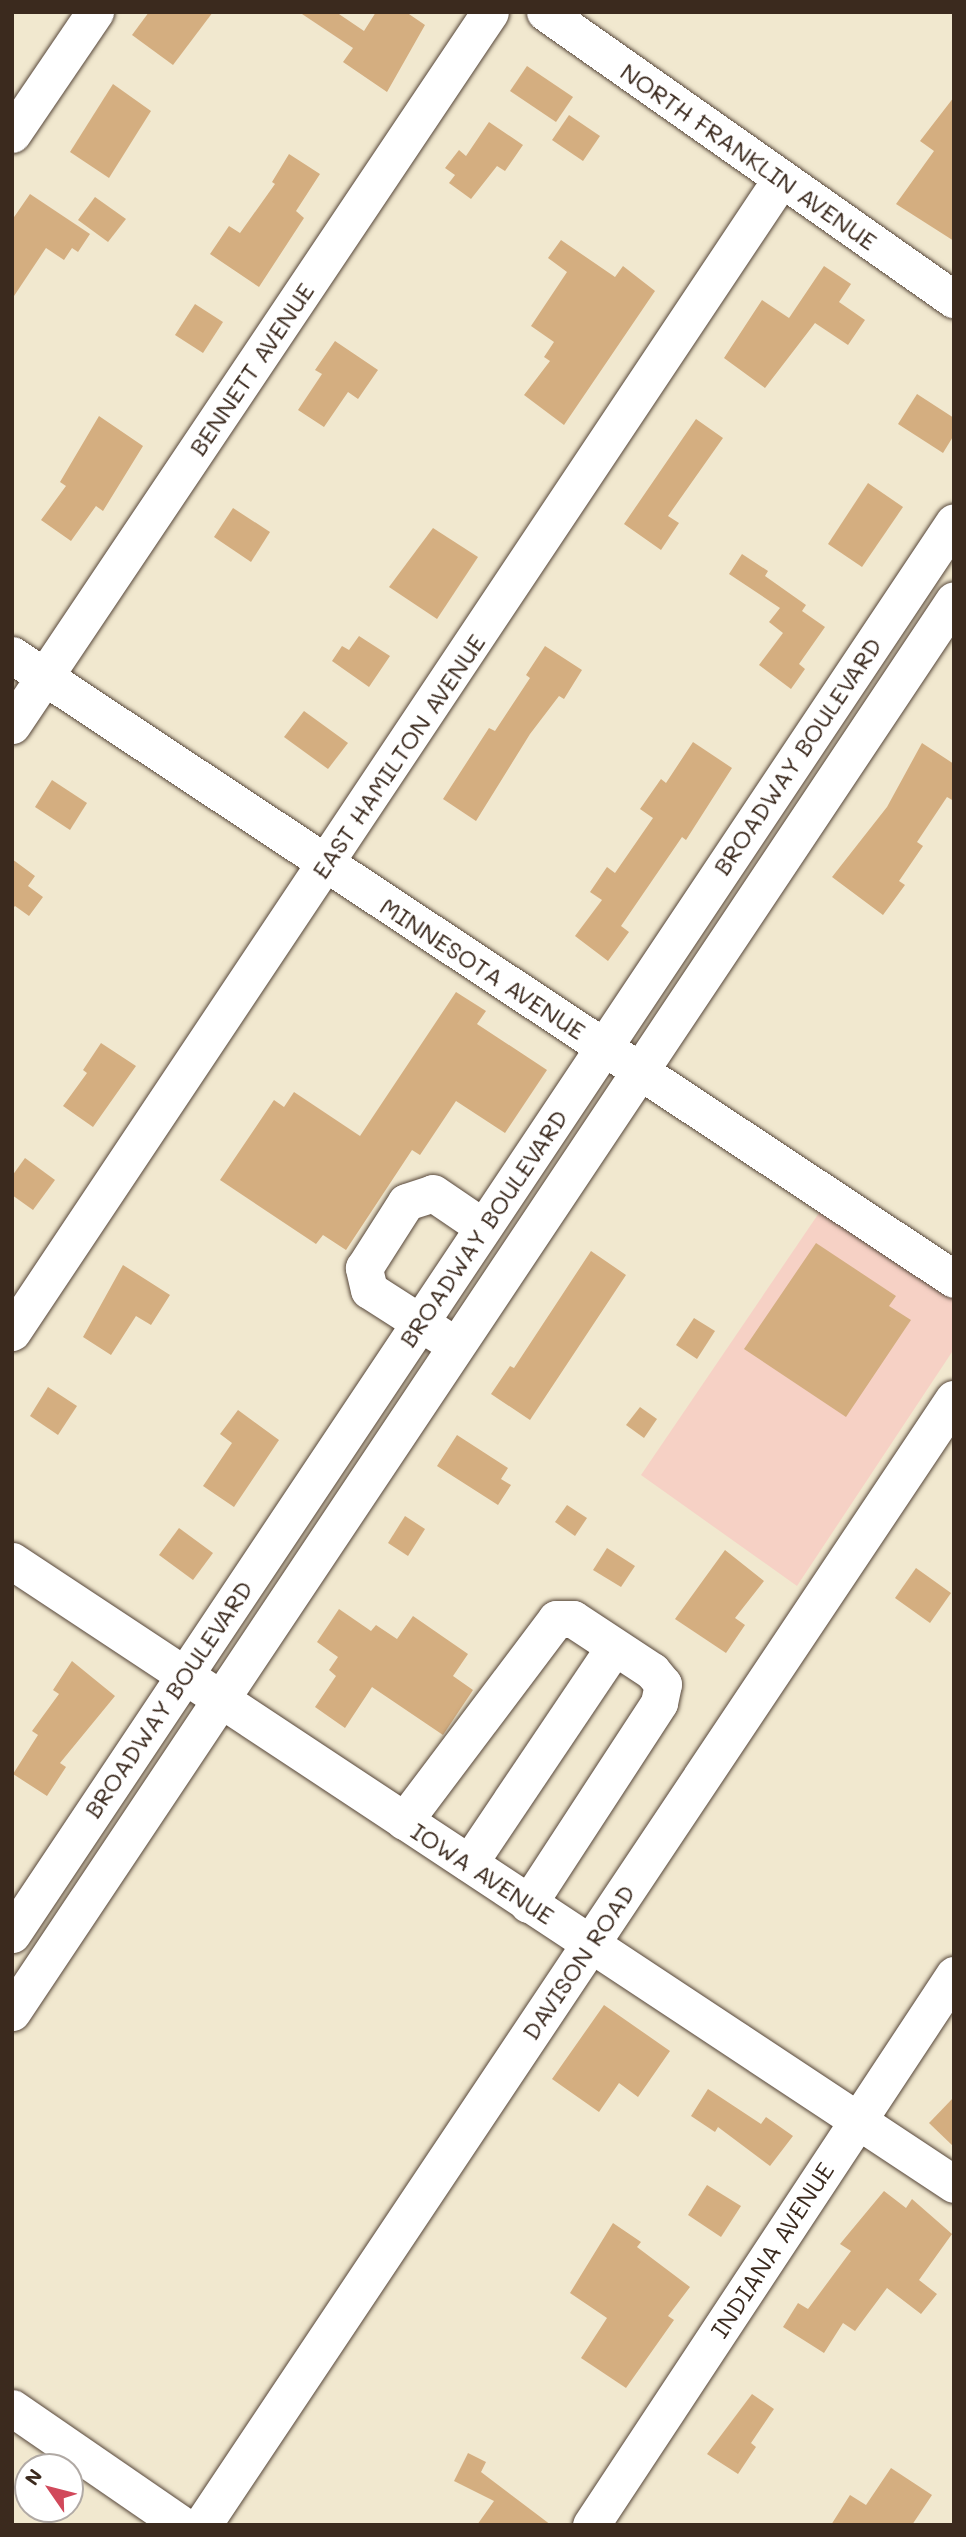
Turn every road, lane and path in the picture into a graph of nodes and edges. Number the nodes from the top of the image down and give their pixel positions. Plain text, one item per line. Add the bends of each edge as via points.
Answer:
1 (94, 12) edge
2 (490, 12) edge
3 (546, 12) edge
4 (12, 134) edge
5 (781, 179) junction
6 (954, 299) edge
7 (954, 522) edge
8 (954, 600) edge
9 (12, 655) edge
10 (45, 677) junction
11 (12, 725) edge
12 (326, 866) junction
13 (604, 1045) junction
14 (641, 1070) junction
15 (483, 1227) junction
16 (954, 1279) edge
17 (419, 1322) junction
18 (12, 1332) edge
19 (456, 1346) junction
20 (954, 1400) edge
21 (12, 1561) edge
22 (614, 1647) junction
23 (184, 1674) junction
24 (220, 1699) junction
25 (404, 1821) junction
26 (468, 1863) junction
27 (528, 1904) junction
28 (12, 1934) edge
29 (591, 1943) junction
30 (954, 1975) edge
31 (15, 2001) edge
32 (858, 2120) junction
33 (954, 2184) edge
34 (12, 2408) edge
35 (182, 2525) edge
36 (203, 2525) edge
37 (591, 2525) edge

1 - 4 street
2 - 10 street, BENNETT AVENUE
3 - 5 street, NORTH FRANKLIN AVENUE
5 - 6 street, NORTH FRANKLIN AVENUE
5 - 12 street, EAST HAMILTON AVENUE
7 - 13 street, BROADWAY BOULEVARD
8 - 14 street, BROADWAY BOULEVARD
9 - 10 street, MINNESOTA AVENUE
10 - 11 street, BENNETT AVENUE
10 - 12 street, MINNESOTA AVENUE
12 - 13 street, MINNESOTA AVENUE
12 - 18 street, EAST HAMILTON AVENUE
13 - 14 street, MINNESOTA AVENUE
13 - 15 street, BROADWAY BOULEVARD
14 - 16 street, MINNESOTA AVENUE
14 - 19 street, BROADWAY BOULEVARD
15 - 17 street, BROADWAY BOULEVARD
15 - 17 street via 433,1193 406,1202 364,1268 369,1290
17 - 19 street
17 - 23 street, BROADWAY BOULEVARD
19 - 24 street, BROADWAY BOULEVARD
20 - 29 main road, DAVISON ROAD
21 - 23 street, IOWA AVENUE
22 - 25 street via 573,1619 556,1619
22 - 26 street
22 - 27 street via 652,1671 663,1684 659,1703
23 - 24 street, IOWA AVENUE
23 - 28 street, BROADWAY BOULEVARD
24 - 25 street, IOWA AVENUE
24 - 31 street, BROADWAY BOULEVARD
25 - 26 street, IOWA AVENUE
26 - 27 street, IOWA AVENUE
27 - 29 street, IOWA AVENUE
29 - 32 street, IOWA AVENUE
29 - 36 main road, DAVISON ROAD
30 - 32 street, INDIANA AVENUE
32 - 33 street, IOWA AVENUE
32 - 37 street, INDIANA AVENUE
34 - 35 street

